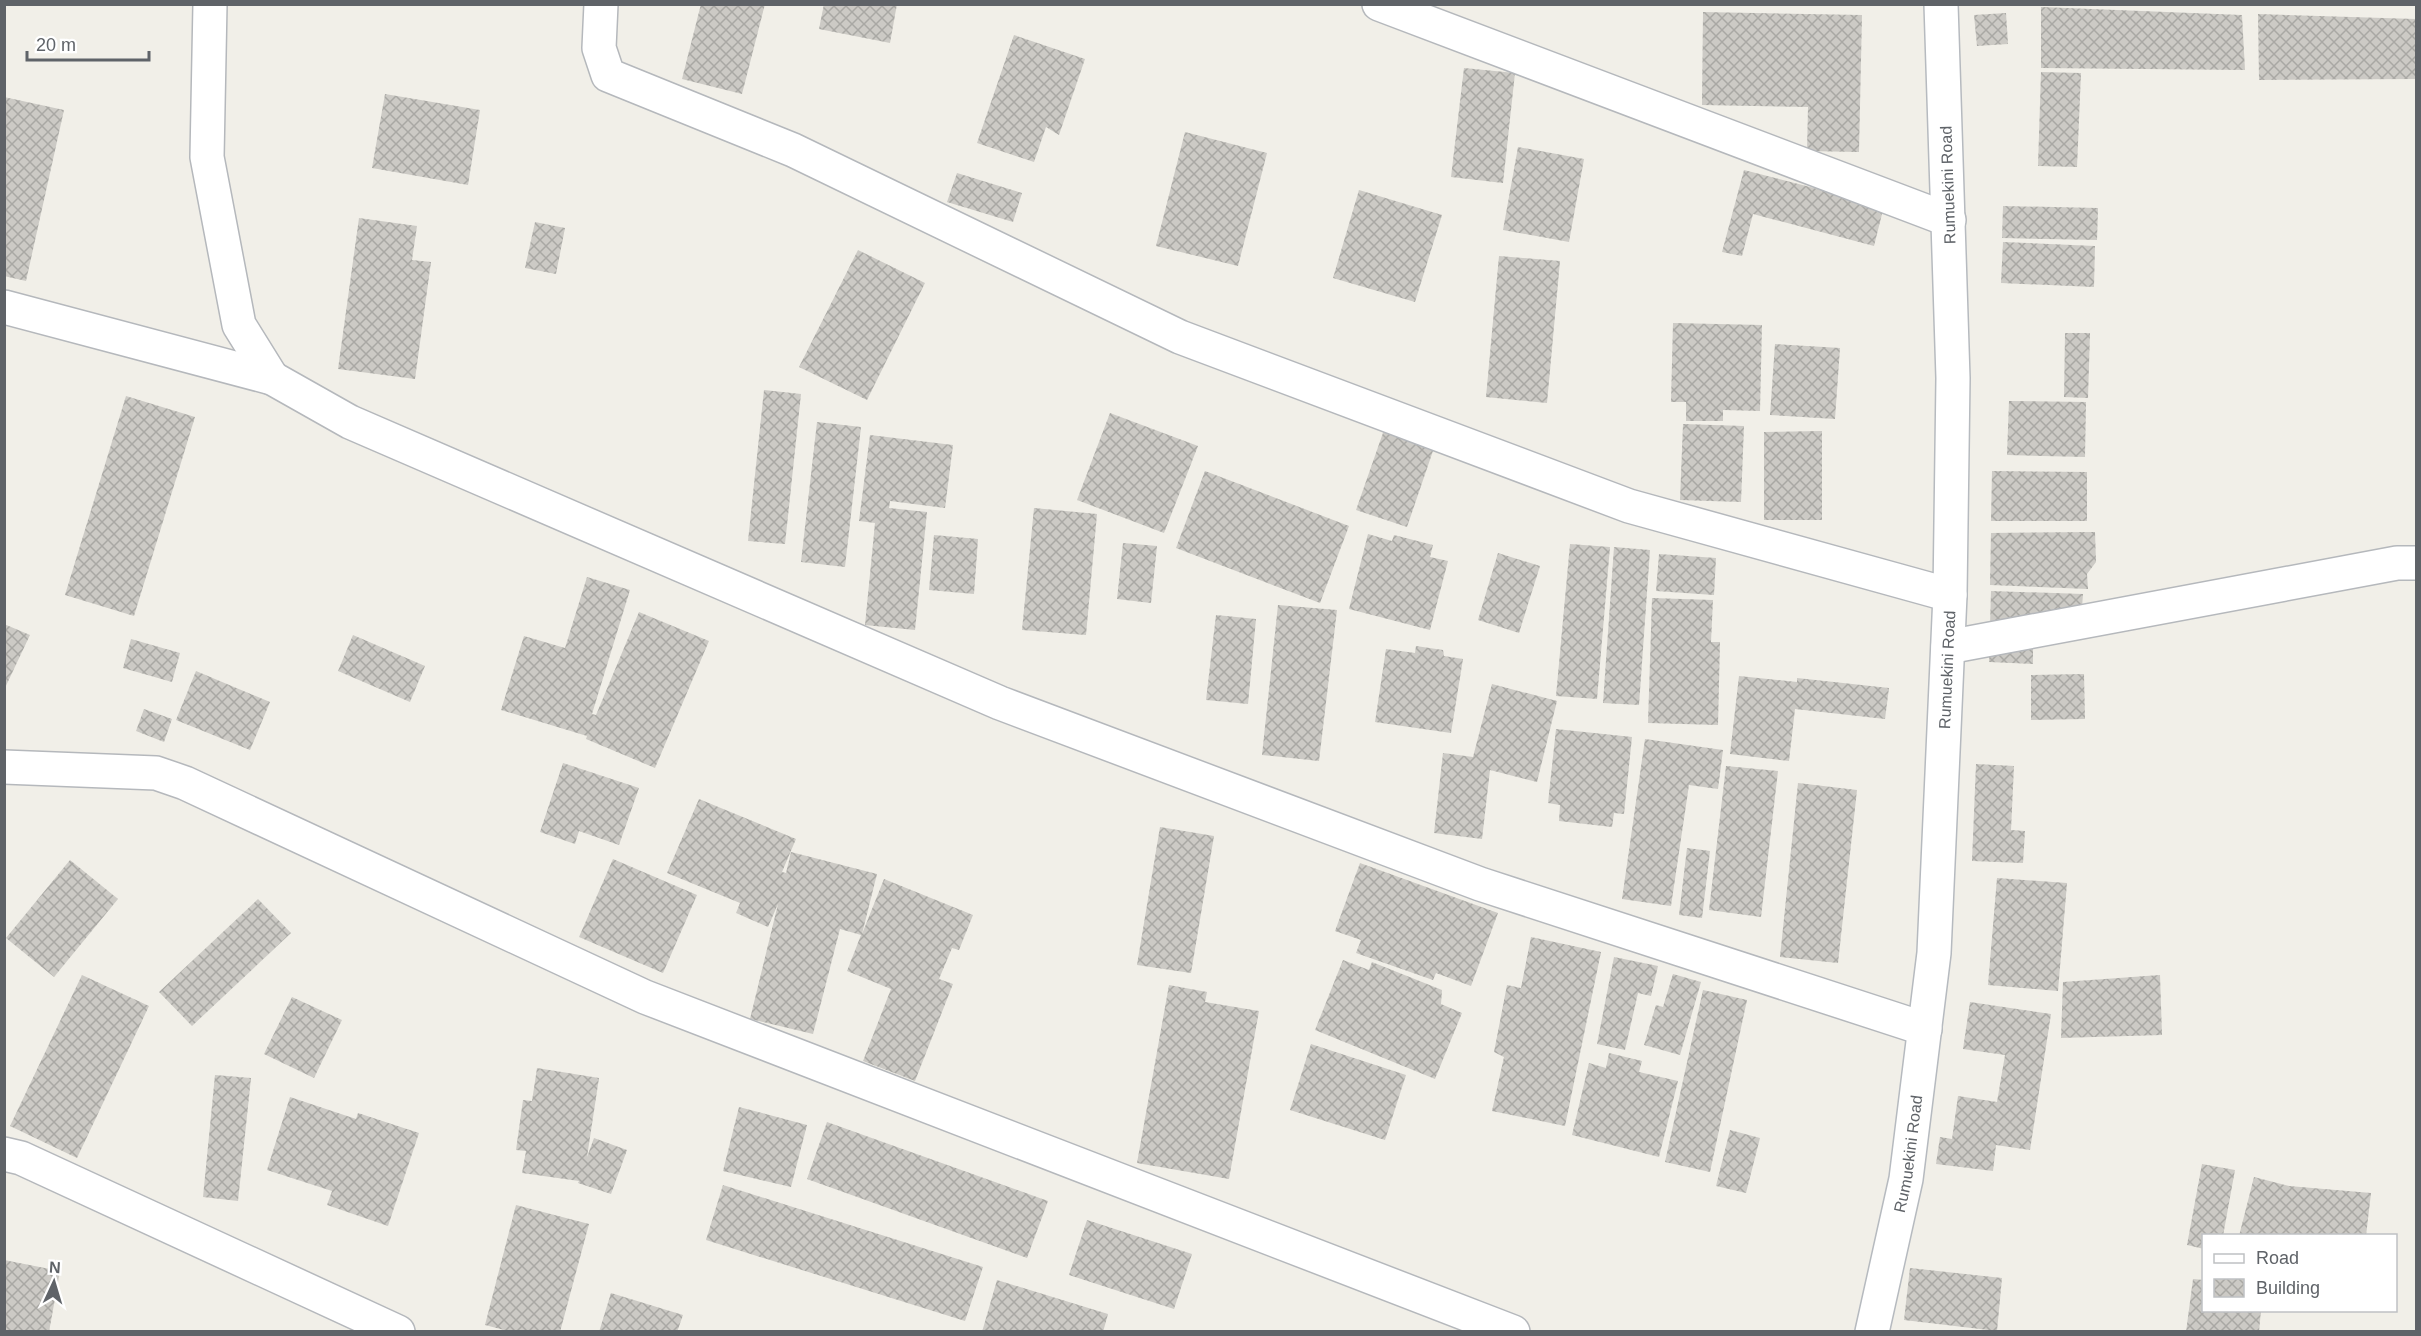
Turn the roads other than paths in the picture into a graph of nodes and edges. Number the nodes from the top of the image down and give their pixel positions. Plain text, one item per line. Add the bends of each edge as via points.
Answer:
1 (210, 4) edge
2 (601, 4) edge
3 (1379, 4) edge
4 (1941, 4) edge
5 (1949, 220) junction
6 (4, 307) edge
7 (272, 378) junction
8 (2416, 563) edge
9 (1950, 595) junction
10 (1948, 647) junction
11 (4, 767) edge
12 (1925, 1029) junction
13 (4, 1154) edge
14 (398, 1332) edge
15 (1513, 1332) edge
16 (1872, 1332) edge

1 - 7 street via 207,157 239,325
2 - 9 street via 599,48 608,75 793,150 1180,337 1629,506
3 - 5 street
4 - 5 street, Rumuekini Road
5 - 9 street, Rumuekini Road via 1953,378
6 - 7 street
7 - 12 street via 350,422 1000,703 1480,884
8 - 10 street via 2397,563
9 - 10 street, Rumuekini Road
10 - 12 street, Rumuekini Road via 1934,953
11 - 15 street via 156,773 184,783 645,997
12 - 16 street, Rumuekini Road via 1906,1179
13 - 14 street via 21,1158

